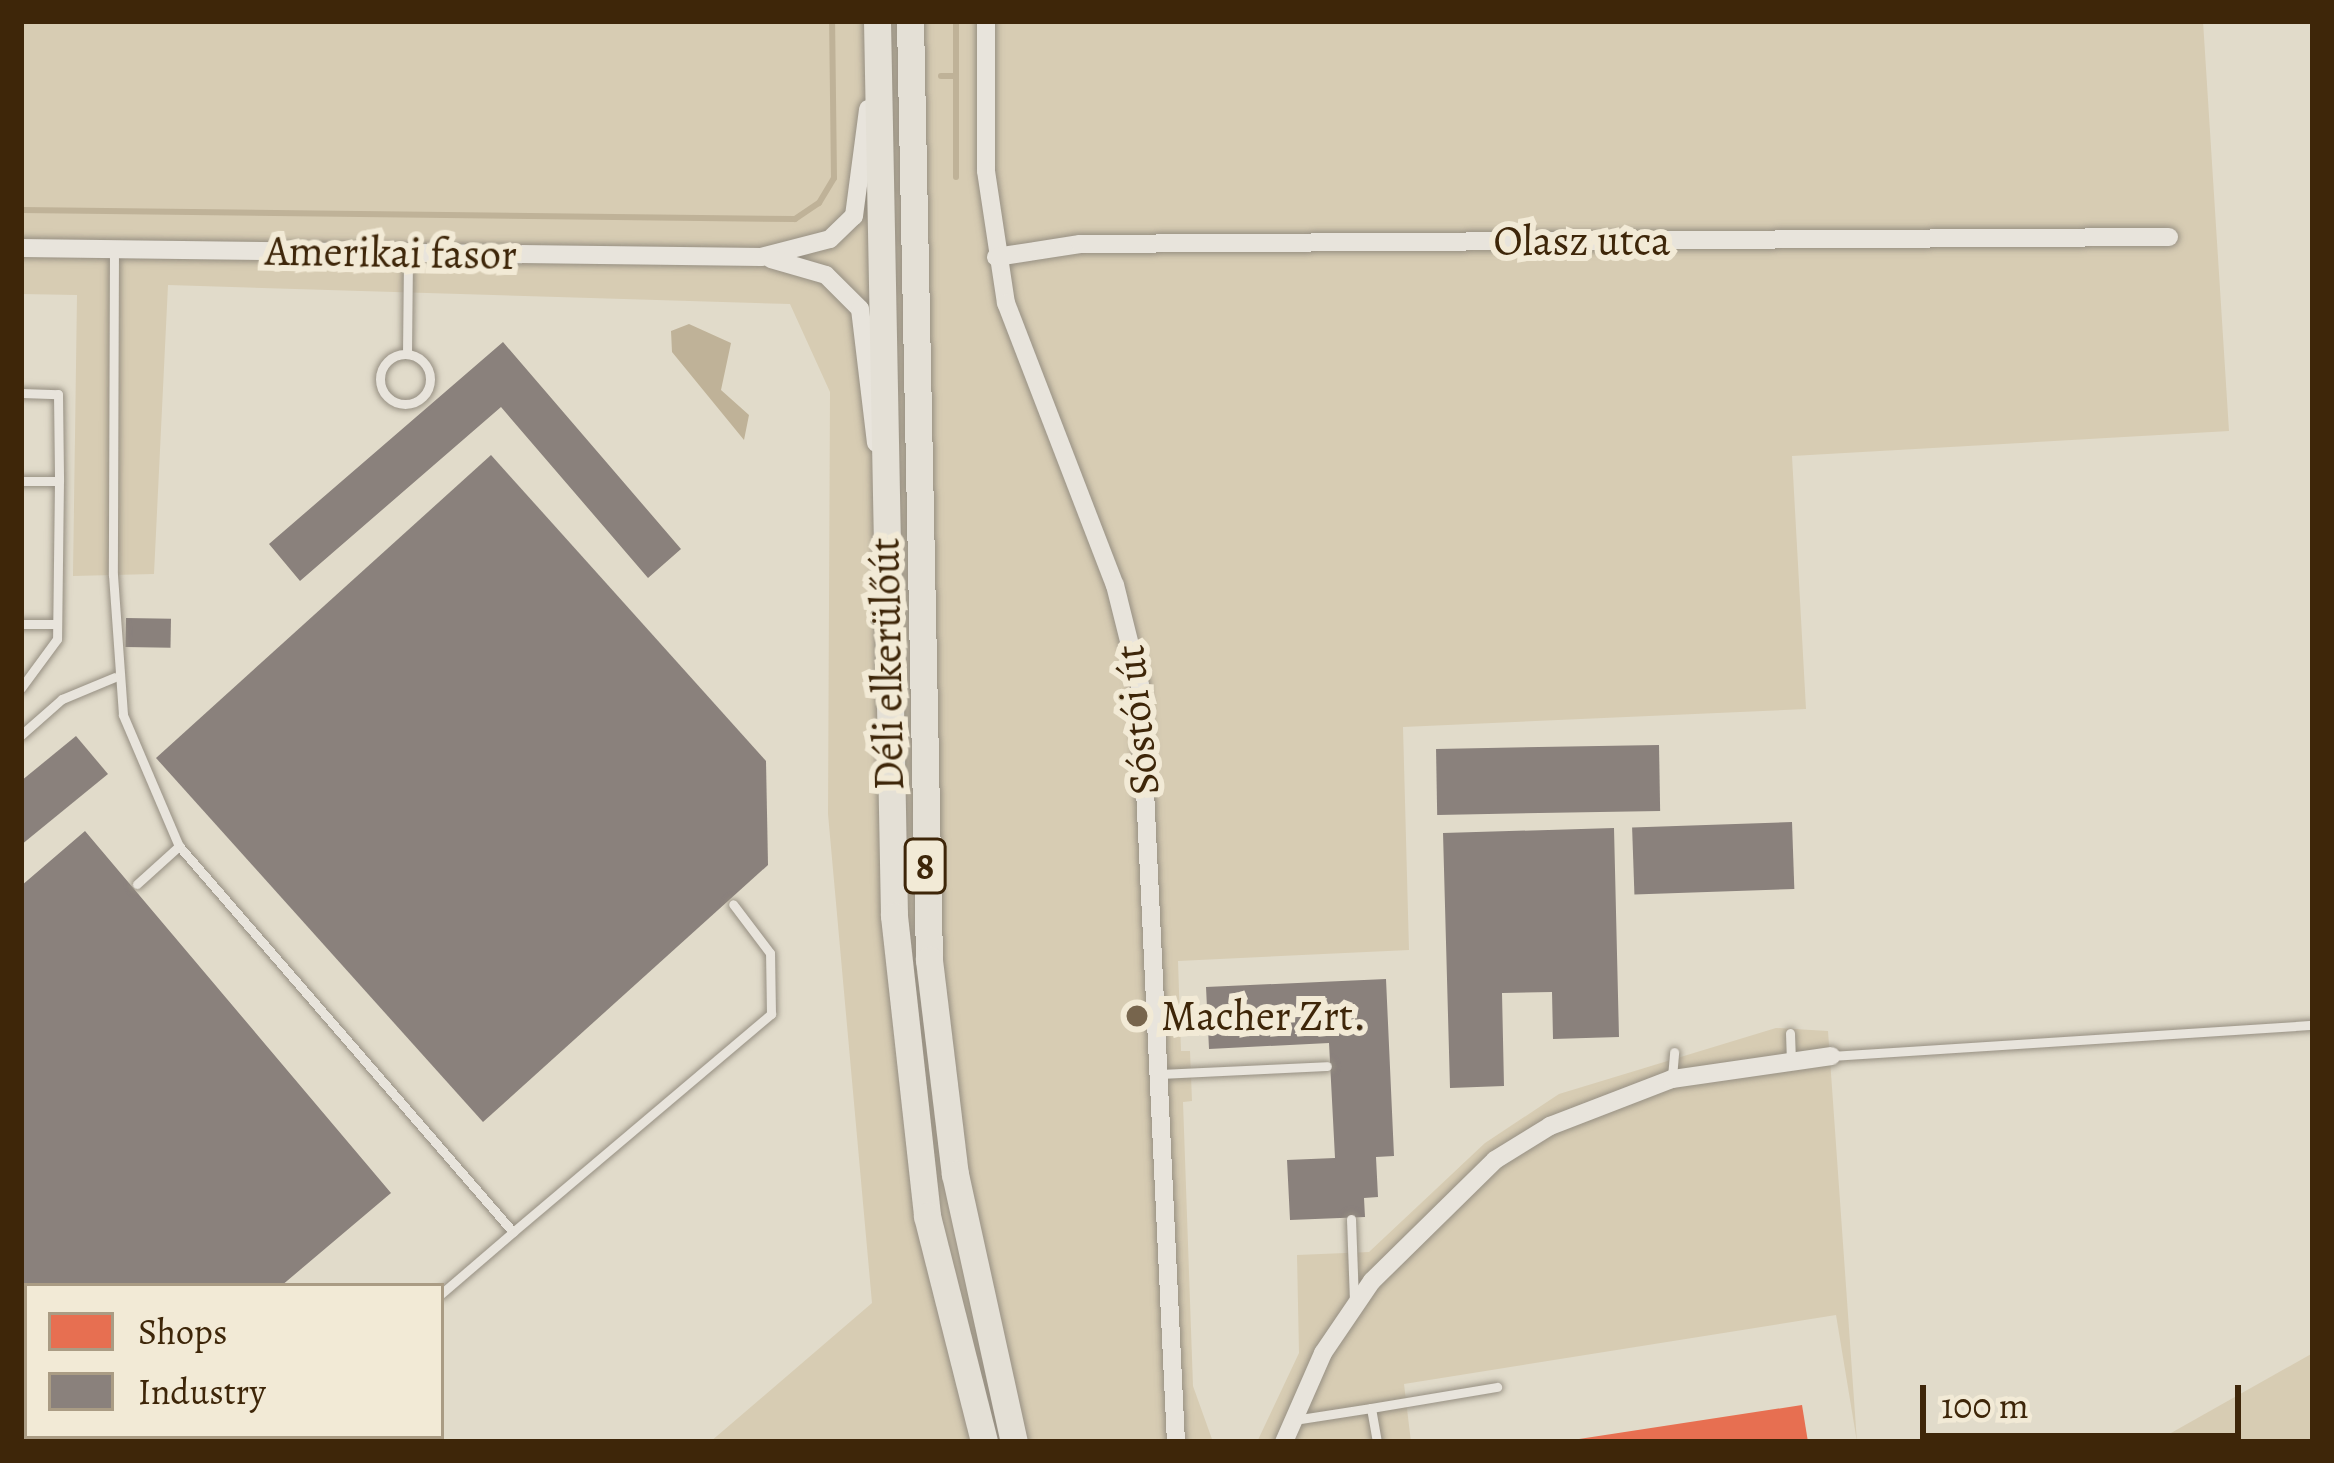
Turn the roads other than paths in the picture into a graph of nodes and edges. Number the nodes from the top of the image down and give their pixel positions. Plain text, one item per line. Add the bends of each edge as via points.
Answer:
1 (910, 21) edge
2 (986, 21) edge
3 (877, 30) edge
4 (2168, 237) dead end
5 (21, 248) edge
6 (114, 248) junction
7 (408, 255) junction
8 (761, 257) junction
9 (996, 257) junction
10 (406, 354) junction
11 (21, 393) edge
12 (21, 481) edge
13 (59, 481) junction
14 (885, 489) junction
15 (21, 624) edge
16 (57, 624) junction
17 (115, 676) junction
18 (21, 688) edge
19 (21, 735) edge
20 (179, 846) junction
21 (137, 884) dead end
22 (733, 904) dead end
23 (2313, 1025) edge
24 (1790, 1033) dead end
25 (1674, 1052) dead end
26 (1831, 1056) joint
27 (1791, 1058) junction
28 (1327, 1066) dead end
29 (1156, 1074) junction
30 (1672, 1079) junction
31 (1351, 1219) dead end
32 (513, 1232) junction
33 (444, 1291) edge
34 (1354, 1305) junction
35 (996, 1375) junction
36 (1497, 1387) dead end
37 (1371, 1408) junction
38 (1294, 1420) junction
39 (984, 1442) edge
40 (1014, 1442) edge
41 (1032, 1442) edge
42 (1176, 1442) edge
43 (1284, 1442) edge
44 (1377, 1442) edge

1 - 35 main road, Déli elkerülőút / 8 via 928,960 955,1174
2 - 9 street, Sóstói út via 986,171
3 - 8 street via 854,216 819,244
3 - 14 main road, Déli elkerülőút / 8
4 - 9 street, Olasz utca via 1081,244
5 - 6 street, Amerikai fasor
6 - 7 street, Amerikai fasor
6 - 17 lane
7 - 8 street, Amerikai fasor
7 - 10 lane
8 - 14 street via 826,274 860,309
9 - 29 street, Sóstói út via 1021,356 1115,585 1137,668
10 - 10 lane via 430,375 422,398 407,404 392,400 380,380 391,358
11 - 13 lane via 58,394
12 - 13 lane
13 - 16 lane
14 - 39 main road, Déli elkerülőút / 8 via 885,726 910,1096 927,1216
15 - 16 lane
16 - 18 lane via 48,660
17 - 19 lane via 62,699
17 - 20 lane via 134,748
20 - 21 lane
20 - 32 lane
22 - 32 lane via 770,953 771,1014
23 - 26 lane
24 - 27 lane
25 - 30 lane
26 - 27 street
27 - 30 street
28 - 29 lane
29 - 42 street, Sóstói út
30 - 34 street via 1550,1126 1496,1160 1416,1231
31 - 34 lane
32 - 33 lane
34 - 38 street
35 - 40 main road, Déli elkerülőút / 8
35 - 41 main road via 1022,1409
36 - 37 lane
37 - 38 lane
37 - 44 lane
38 - 43 street

